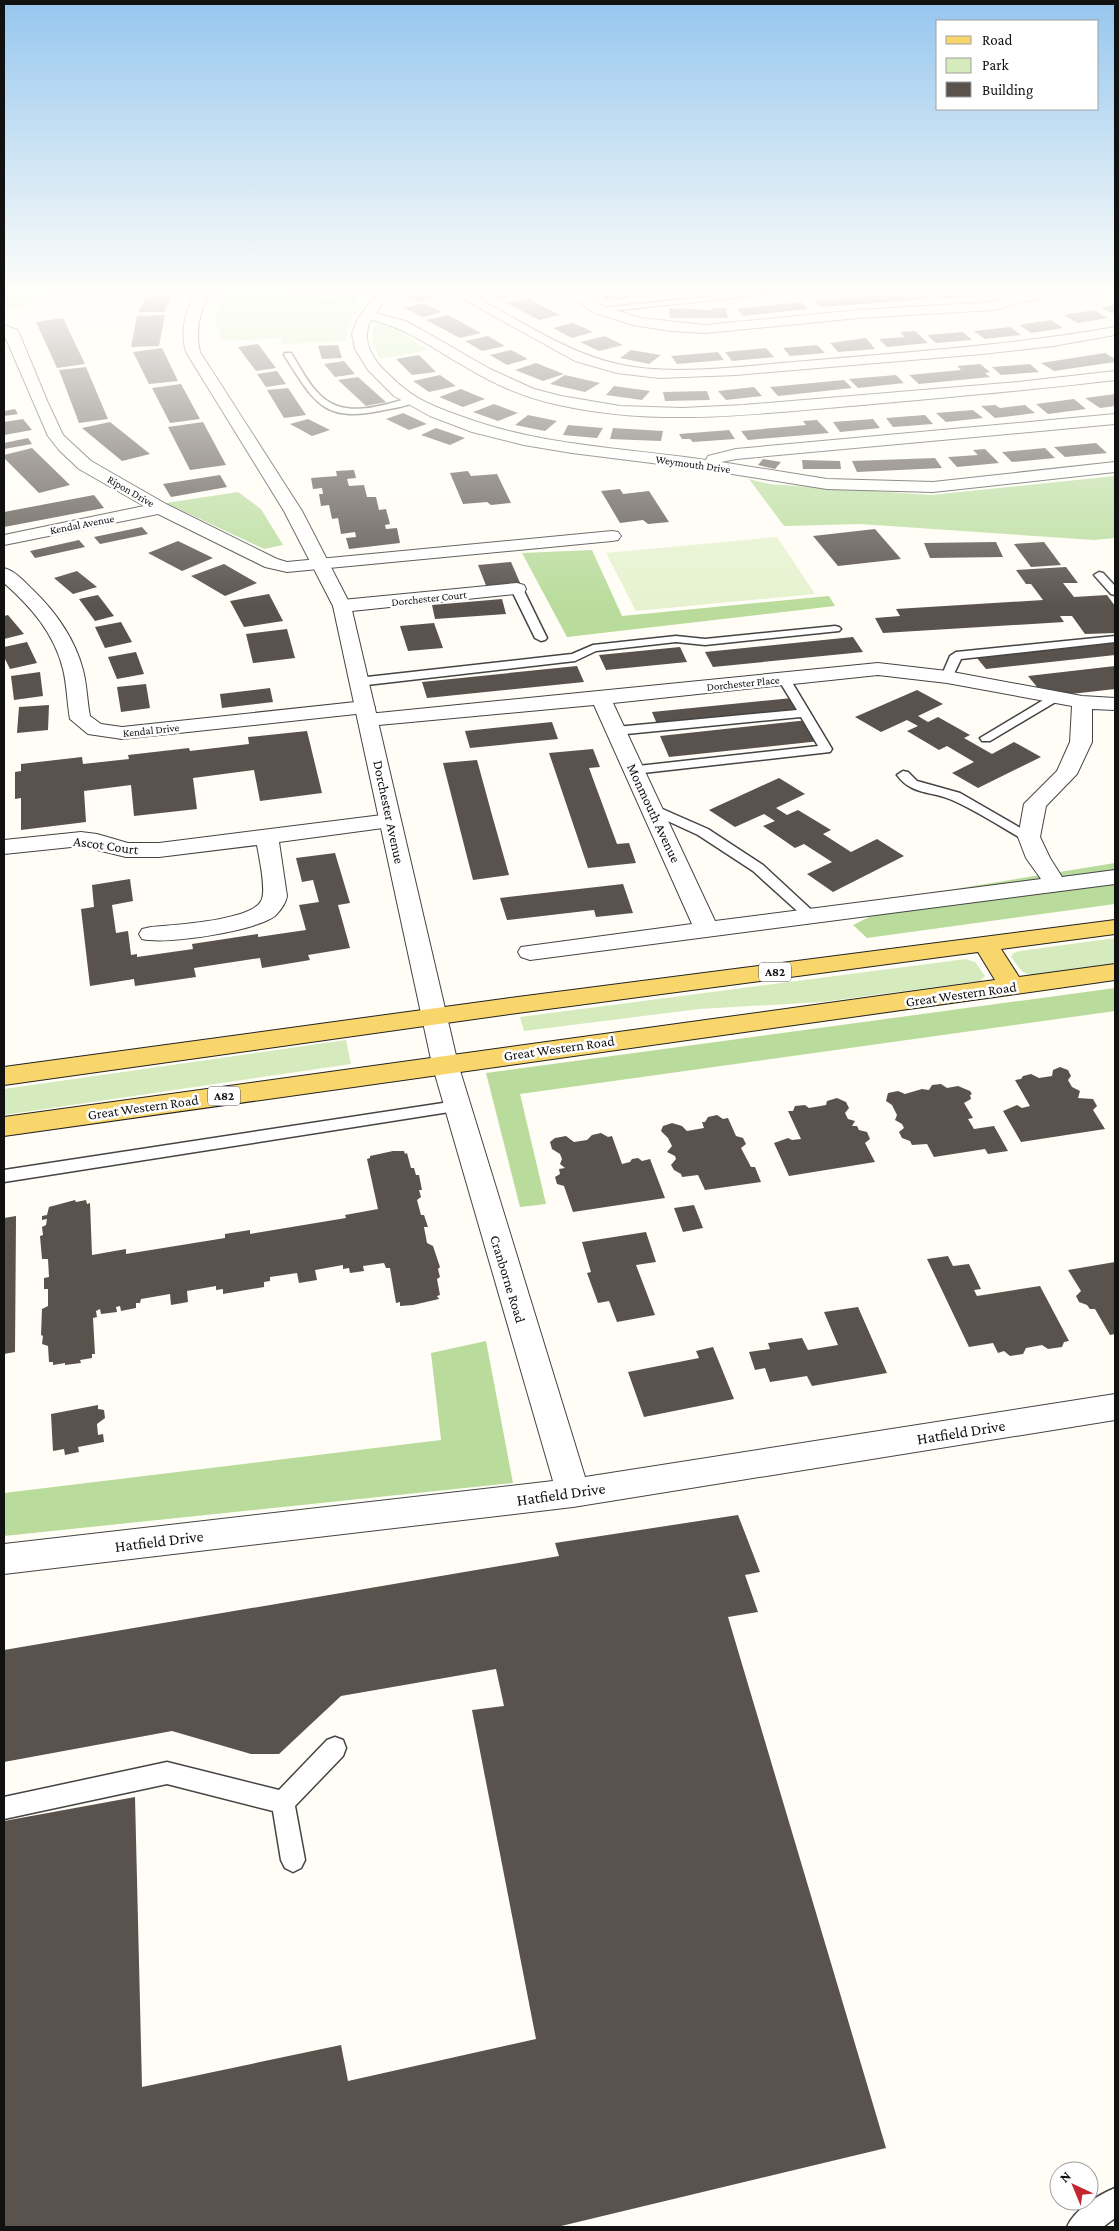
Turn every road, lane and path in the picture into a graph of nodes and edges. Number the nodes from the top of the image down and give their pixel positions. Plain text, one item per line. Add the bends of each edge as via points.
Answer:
1 (38, 398) edge
2 (222, 398) edge
3 (318, 398) edge
4 (410, 398) edge
5 (556, 398) edge
6 (886, 398) edge
7 (413, 400) junction
8 (1115, 419) edge
9 (704, 465) junction
10 (1115, 467) edge
11 (160, 508) junction
12 (569, 523) dead end
13 (612, 536) dead end
14 (581, 539) junction
15 (4, 540) edge
16 (319, 564) junction
17 (4, 574) edge
18 (1099, 575) dead end
19 (517, 589) joint
20 (1115, 592) edge
21 (342, 606) junction
22 (835, 629) dead end
23 (541, 638) dead end
24 (1115, 640) edge
25 (947, 677) junction
26 (784, 679) junction
27 (358, 682) junction
28 (1054, 697) junction
29 (601, 698) junction
30 (1082, 702) junction
31 (1115, 704) edge
32 (367, 713) junction
33 (804, 713) junction
34 (616, 731) junction
35 (986, 738) dead end
36 (634, 770) junction
37 (903, 775) dead end
38 (651, 808) junction
39 (390, 821) junction
40 (267, 836) junction
41 (1029, 837) junction
42 (4, 847) edge
43 (1115, 877) edge
44 (1056, 885) junction
45 (810, 915) junction
46 (1115, 927) edge
47 (706, 928) junction
48 (151, 934) dead end
49 (986, 946) junction
50 (530, 952) dead end
51 (1115, 972) edge
52 (1012, 987) junction
53 (435, 1016) junction
54 (445, 1064) junction
55 (4, 1076) edge
56 (456, 1106) junction
57 (4, 1128) edge
58 (4, 1176) edge
59 (1115, 1407) edge
60 (573, 1494) junction
61 (4, 1559) edge
62 (335, 1748) dead end
63 (283, 1802) junction
64 (4, 1808) edge
65 (292, 1860) dead end
66 (1115, 2202) edge
67 (1081, 2227) edge

1 - 11 street, Ripon Drive via 56,436 85,465
2 - 16 street, Dorchester Avenue via 283,494
3 - 7 lane via 339,410 362,412
4 - 7 street, Weymouth Drive
5 - 6 street via 640,411 701,413
7 - 9 street, Weymouth Drive via 465,424 518,439
8 - 9 street via 736,454 720,456
9 - 10 street, Weymouth Drive via 827,484 900,487
11 - 15 street, Kendal Avenue
11 - 16 street, Ripon Drive via 271,563 287,567
12 - 14 street
13 - 14 street
14 - 16 street
16 - 21 street, Dorchester Avenue
17 - 32 street, Kendal Drive via 31,597 56,630 72,668 80,719 95,730 122,734
18 - 20 lane
19 - 21 street, Dorchester Court
19 - 23 lane
21 - 27 street, Dorchester Avenue
22 - 27 lane via 705,642 676,639 593,648 575,657
24 - 25 lane via 956,656
25 - 26 street, Dorchester Place via 878,669
25 - 28 street, Dorchester Place
26 - 29 street, Dorchester Place
26 - 33 lane
27 - 32 street, Dorchester Avenue
28 - 30 street, Dorchester Place
28 - 35 lane
29 - 32 street, Dorchester Place
29 - 34 street, Monmouth Avenue
30 - 31 street, Dorchester Place
30 - 41 street via 1081,742 1066,774 1035,804
32 - 39 street, Dorchester Avenue
33 - 34 lane
33 - 36 lane via 826,749
34 - 36 street, Monmouth Avenue
36 - 38 street, Monmouth Avenue
37 - 41 lane via 912,784 955,796
38 - 45 lane via 703,832 758,868
38 - 47 street, Monmouth Avenue
39 - 40 street, Ascot Court
39 - 53 street, Dorchester Avenue
40 - 42 street, Ascot Court via 159,850 126,850 82,839
40 - 48 street via 275,898 269,910 249,920 230,924
41 - 44 street
43 - 44 street
44 - 45 street
45 - 47 street
46 - 49 main road, A82
47 - 50 street
49 - 52 main road
49 - 53 main road, A82
51 - 52 main road, Great Western Road / A82
52 - 54 main road, Great Western Road / A82
53 - 54 street, Dorchester Avenue
53 - 55 main road, A82
54 - 56 street, Cranborne Road
54 - 57 main road, Great Western Road / A82
56 - 58 lane
56 - 60 street, Cranborne Road
59 - 60 street, Hatfield Drive
60 - 61 street, Hatfield Drive
62 - 63 lane
63 - 64 lane via 167,1773
63 - 65 lane
66 - 67 lane

